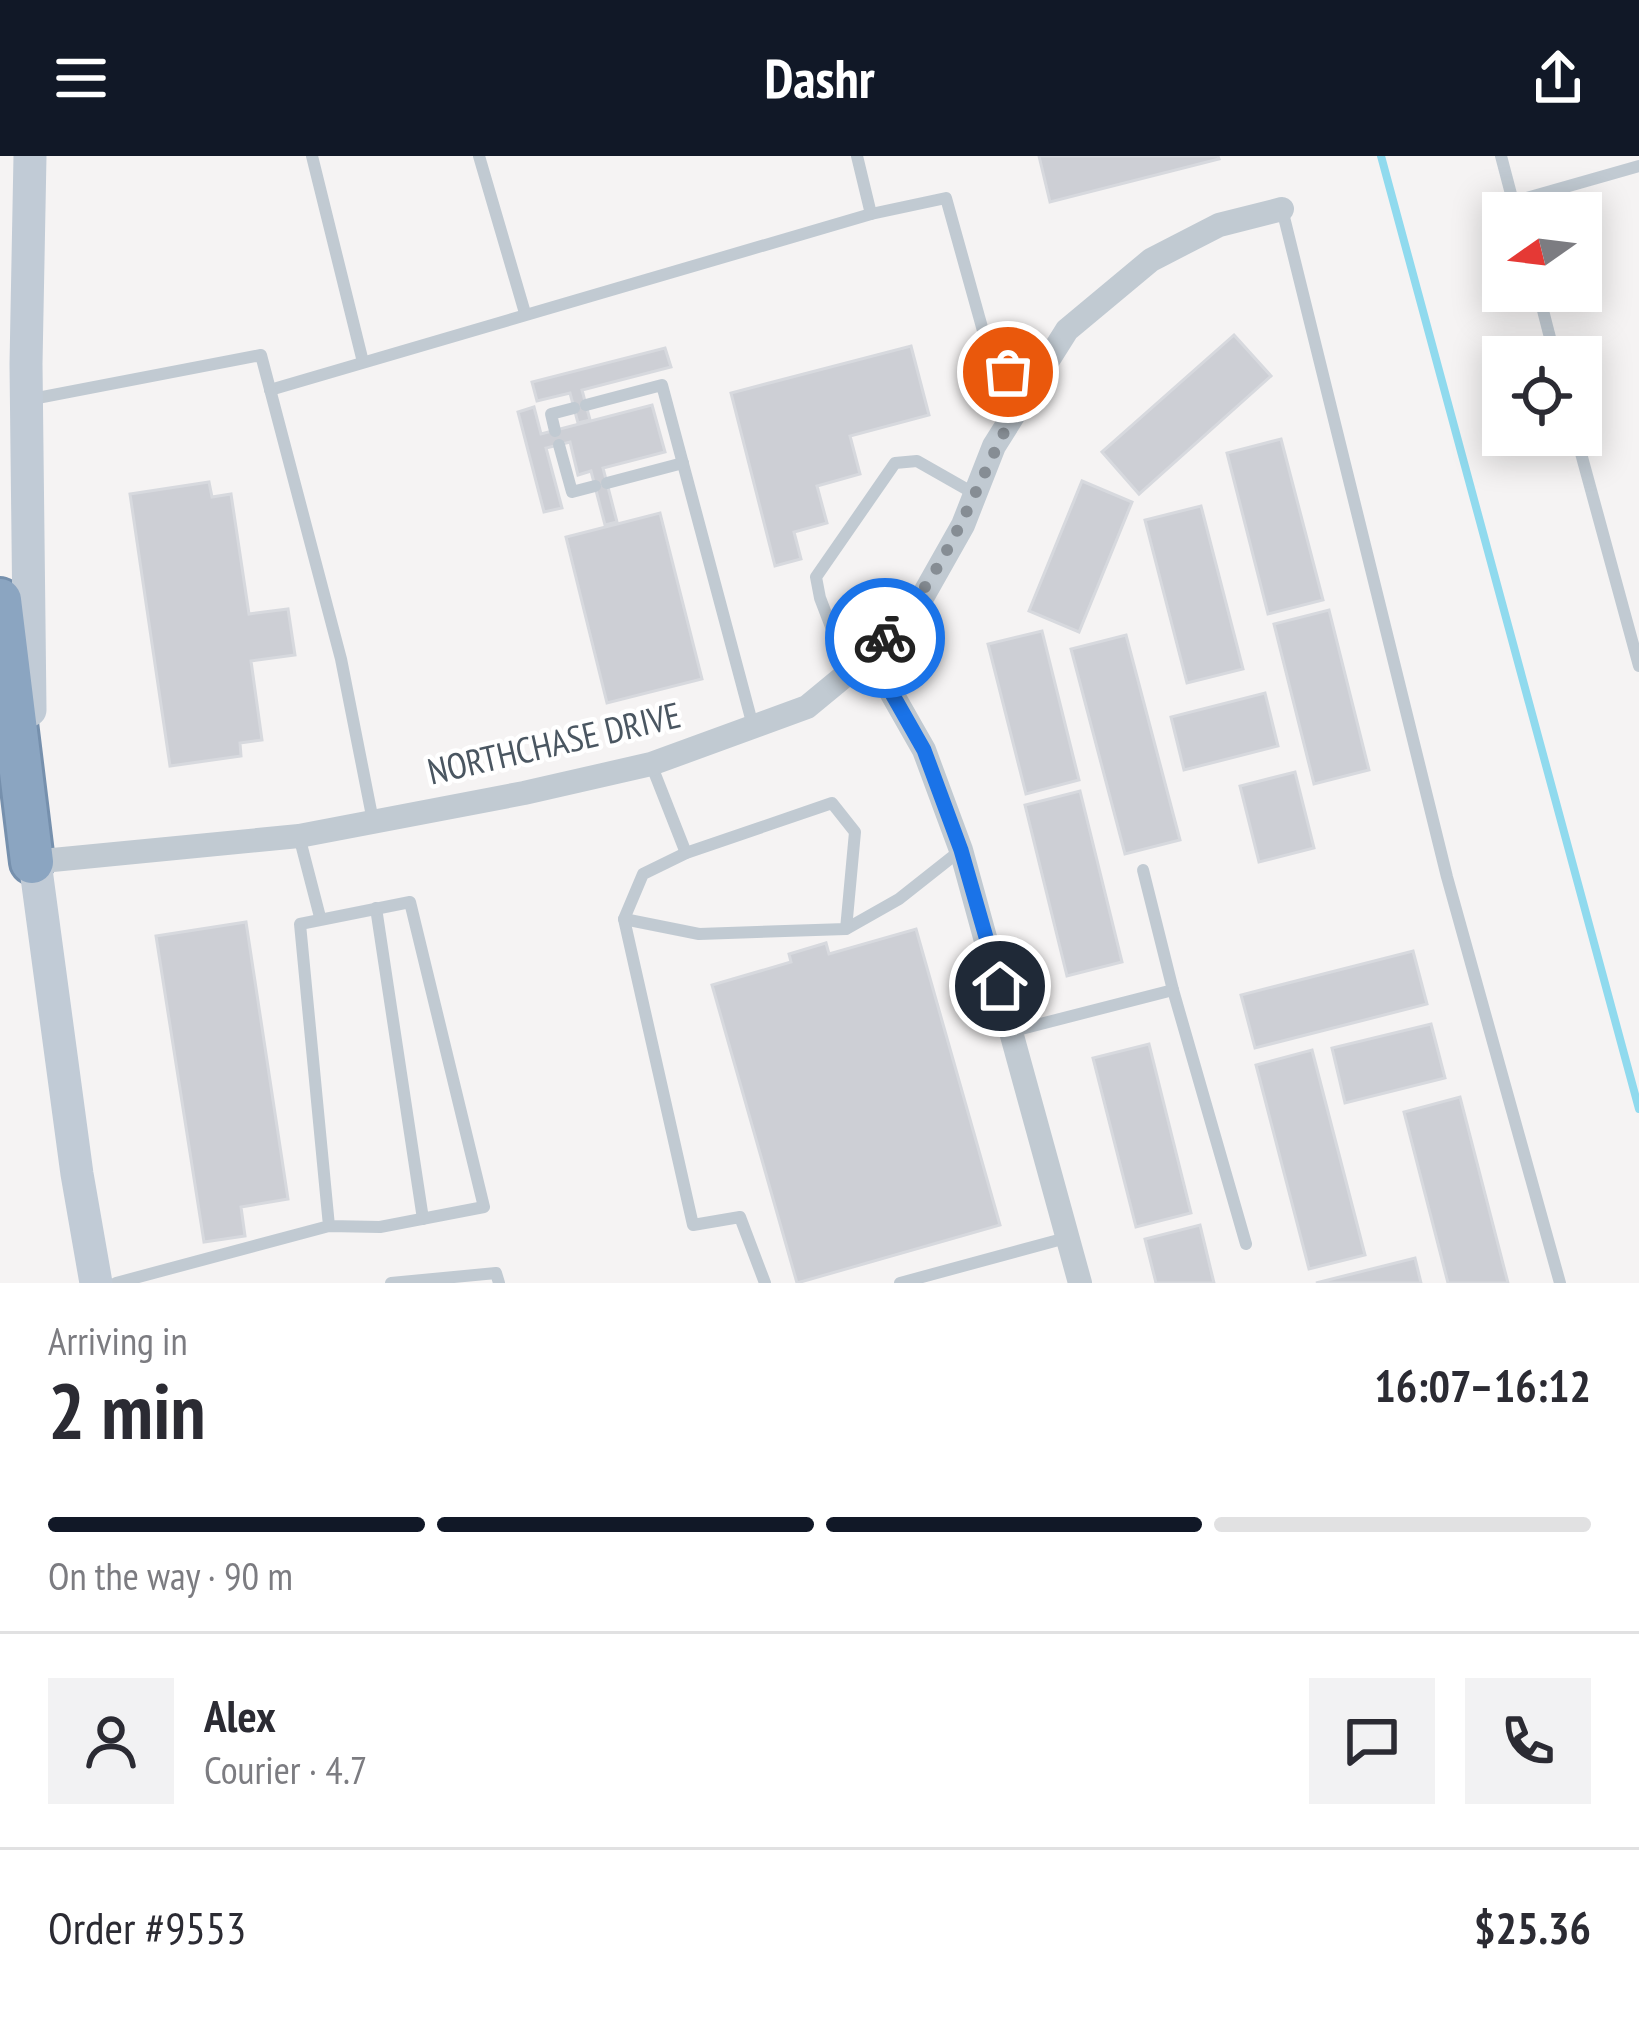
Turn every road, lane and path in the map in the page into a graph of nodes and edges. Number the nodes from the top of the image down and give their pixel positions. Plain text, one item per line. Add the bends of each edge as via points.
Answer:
1 (30, 156) edge
2 (312, 156) edge
3 (479, 156) edge
4 (857, 156) edge
5 (1501, 156) edge
6 (1639, 166) edge
7 (1511, 192) edge
8 (1560, 192) edge
9 (1282, 209) joint
10 (871, 214) junction
11 (525, 313) junction
12 (363, 362) junction
13 (1027, 389) junction
14 (270, 390) junction
15 (26, 400) junction
16 (1582, 456) edge
17 (683, 463) junction
18 (975, 494) junction
19 (0, 600) edge
20 (870, 655) junction
21 (1639, 666) edge
22 (849, 672) junction
23 (753, 727) junction
24 (651, 764) junction
25 (373, 821) junction
26 (299, 836) junction
27 (961, 850) junction
28 (686, 853) junction
29 (32, 862) junction
30 (1143, 871) dead end
31 (376, 908) junction
32 (320, 917) junction
33 (624, 920) junction
34 (846, 928) junction
35 (1173, 990) junction
36 (1013, 1031) junction
37 (424, 1219) junction
38 (329, 1226) junction
39 (1068, 1237) junction
40 (1246, 1244) dead end
41 (96, 1283) edge
42 (116, 1283) edge
43 (391, 1283) edge
44 (500, 1283) edge
45 (765, 1283) edge
46 (900, 1283) edge
47 (1080, 1283) edge
48 (1560, 1283) edge

1 - 15 main road
2 - 12 lane
3 - 11 lane
4 - 10 lane
5 - 7 lane
6 - 8 lane
9 - 13 street, NORTHCHASE DRIVE via 1219,225 1150,260 1067,330
9 - 48 lane via 1447,877
10 - 11 lane
10 - 13 lane via 946,198 990,356
11 - 12 lane
12 - 14 lane
13 - 18 street, NORTHCHASE DRIVE
14 - 15 lane via 261,355
14 - 25 lane via 341,659
15 - 29 main road
16 - 21 lane
17 - 17 lane via 662,385 551,414 572,493
17 - 23 lane
18 - 20 street, NORTHCHASE DRIVE via 919,603
18 - 22 lane via 917,461 895,463 816,577
19 - 29 highway
20 - 22 street, NORTHCHASE DRIVE
20 - 27 street via 924,750
22 - 23 street, NORTHCHASE DRIVE via 807,707
23 - 24 street, NORTHCHASE DRIVE
24 - 25 street, NORTHCHASE DRIVE
24 - 28 lane
25 - 26 street, NORTHCHASE DRIVE
26 - 29 street, NORTHCHASE DRIVE
26 - 32 lane
27 - 34 lane
27 - 36 street
28 - 33 lane via 643,874
28 - 34 lane via 832,803 855,832
29 - 41 main road
30 - 35 lane
31 - 32 lane
31 - 37 lane
31 - 37 lane via 410,902 484,1207
32 - 38 lane via 300,924
33 - 34 lane via 699,934
33 - 45 lane via 693,1225 740,1217
35 - 36 lane
35 - 40 lane
36 - 39 street
37 - 38 lane
38 - 42 lane
39 - 46 lane
39 - 47 street
43 - 44 lane via 496,1273

